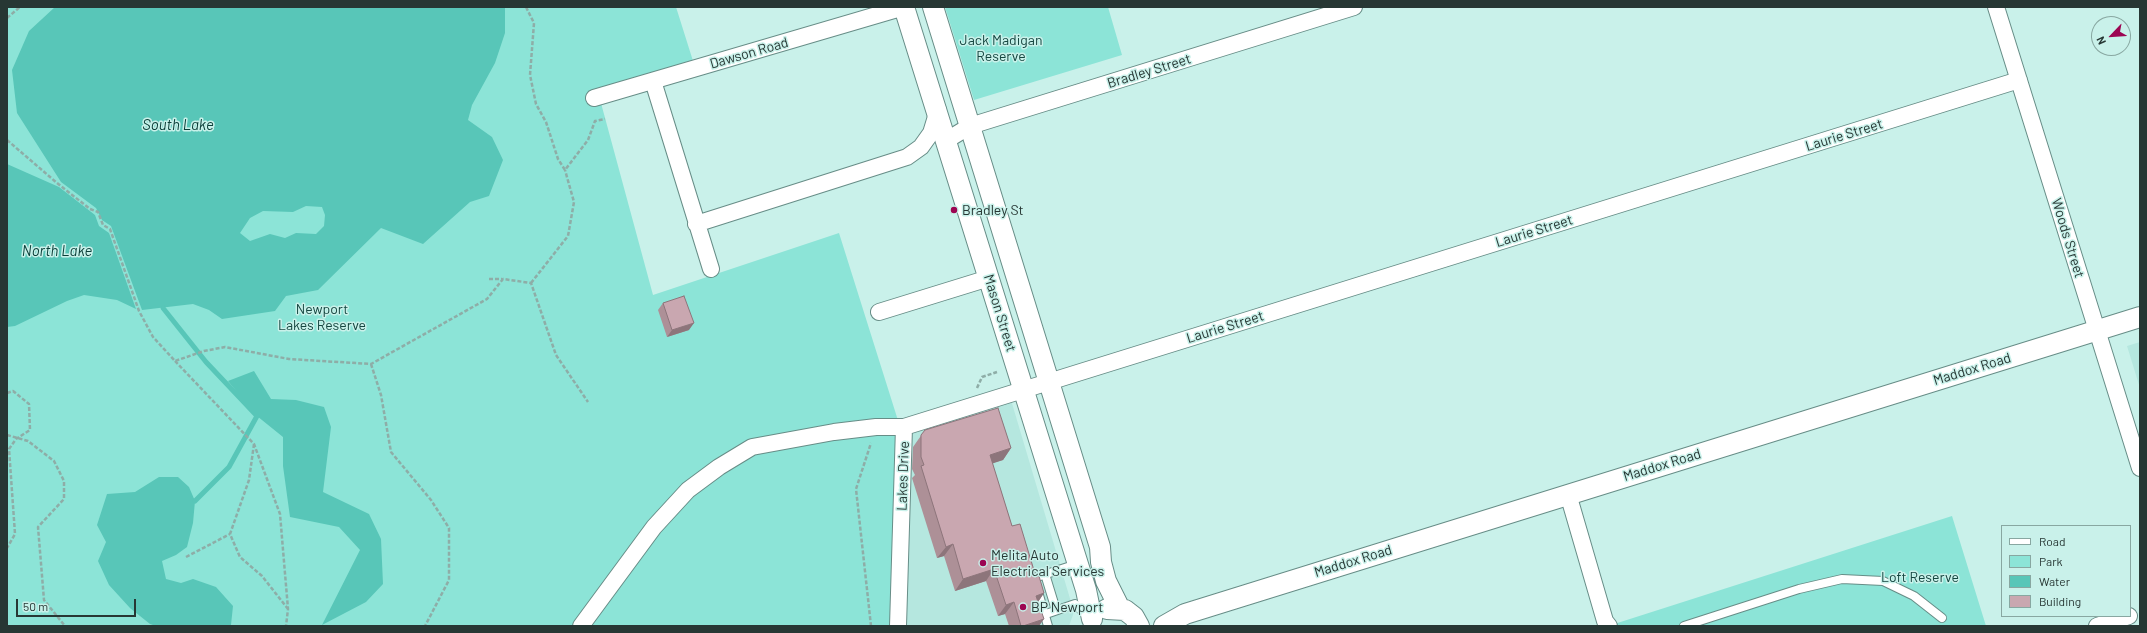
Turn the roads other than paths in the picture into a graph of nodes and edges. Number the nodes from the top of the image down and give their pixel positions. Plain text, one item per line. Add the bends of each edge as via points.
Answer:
1 (904, 7) edge
2 (933, 7) edge
3 (1354, 7) edge
4 (1996, 7) edge
5 (2019, 80) junction
6 (652, 81) junction
7 (594, 98) dead end
8 (938, 110) junction
9 (970, 126) junction
10 (946, 140) junction
11 (696, 224) junction
12 (711, 269) dead end
13 (989, 278) junction
14 (879, 312) dead end
15 (2140, 317) edge
16 (2097, 331) junction
17 (1050, 382) junction
18 (1023, 389) junction
19 (904, 427) junction
20 (2140, 468) edge
21 (1568, 494) junction
22 (1077, 564) junction
23 (1045, 574) junction
24 (1056, 610) junction
25 (1046, 614) junction
26 (1185, 614) junction
27 (1131, 617) edge
28 (2126, 617) edge
29 (1942, 618) dead end
30 (1091, 622) edge
31 (581, 626) edge
32 (898, 626) edge
33 (1048, 626) edge
34 (1164, 626) edge
35 (1609, 626) edge
36 (1684, 626) edge
37 (2097, 626) edge

1 - 6 street, Dawson Road
1 - 8 street, Mason Street
2 - 9 street, Mason Street
3 - 9 street, Bradley Street
4 - 5 street, Woods Street
5 - 16 street, Woods Street
5 - 17 street, Laurie Street
6 - 7 street, Dawson Road
6 - 11 street
8 - 10 street, Mason Street
8 - 11 street via 932,133 921,148 907,157
9 - 10 street, Bradley Street
9 - 17 street, Mason Street
10 - 13 street, Mason Street
11 - 12 street
13 - 14 street
13 - 18 street, Mason Street
15 - 16 street, Maddox Road
16 - 20 street, Woods Street
16 - 21 street, Maddox Road
17 - 18 street, Laurie Street
17 - 27 street, Mason Street via 1100,547 1104,575
18 - 19 street, Lakes Drive
18 - 22 street, Mason Street
19 - 31 street via 834,432 752,447 719,467 688,490 654,527
19 - 32 street, Lakes Drive
21 - 26 street, Maddox Road
21 - 35 street via 1605,621
22 - 23 lane
22 - 30 street, Mason Street
23 - 24 lane
23 - 25 lane via 1034,578
24 - 25 lane
24 - 30 lane via 1075,604
25 - 33 lane
26 - 27 street, Maddox Road
26 - 34 street, Maddox Road
27 - 30 street, Maddox Road via 1105,610
28 - 37 street
29 - 36 lane via 1914,596 1883,581 1842,579 1799,589

